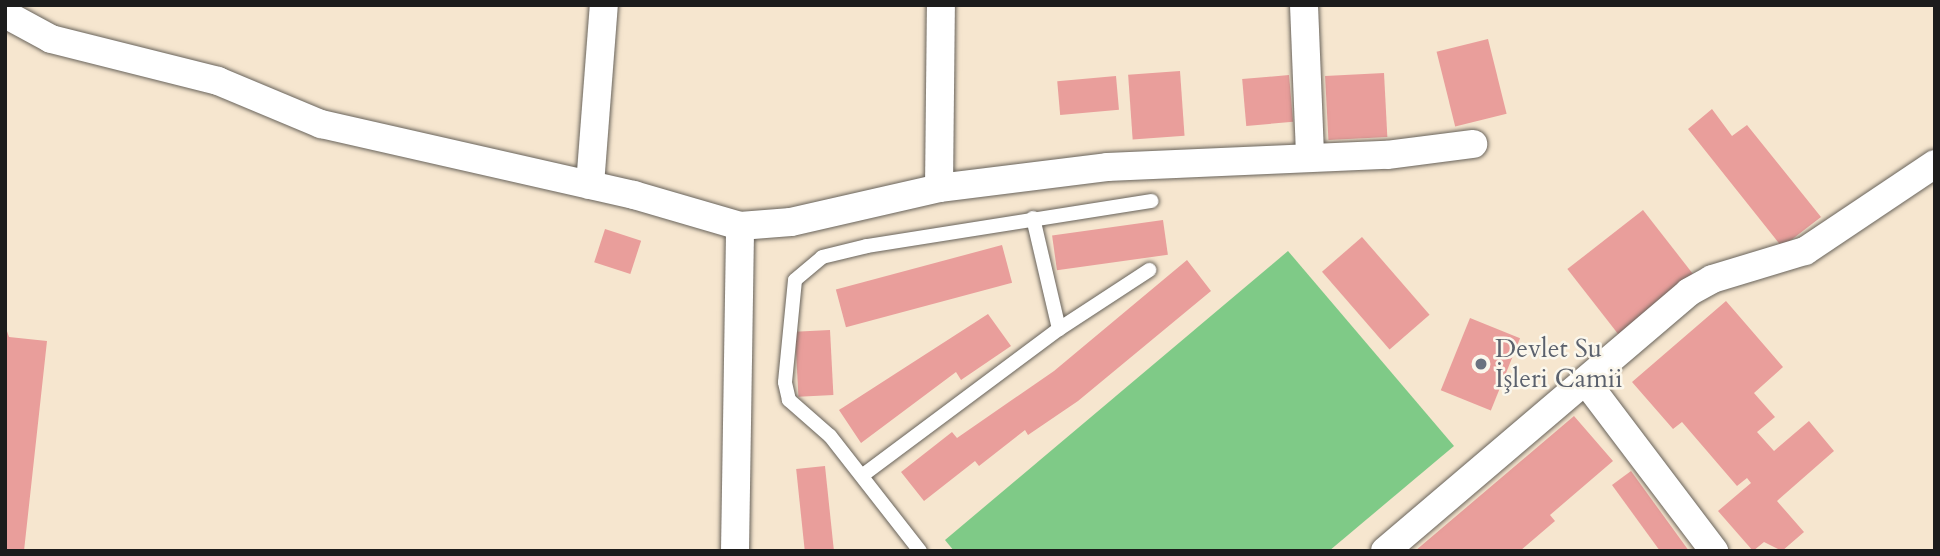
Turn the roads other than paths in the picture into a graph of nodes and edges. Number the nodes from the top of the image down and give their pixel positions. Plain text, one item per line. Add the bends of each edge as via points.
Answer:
1 (604, 5) edge
2 (941, 5) edge
3 (1304, 5) edge
4 (5, 14) edge
5 (1473, 144) dead end
6 (1310, 157) junction
7 (1935, 164) edge
8 (590, 186) junction
9 (939, 188) junction
10 (1151, 201) dead end
11 (1033, 218) junction
12 (740, 226) junction
13 (1149, 270) dead end
14 (1059, 328) junction
15 (1587, 383) junction
16 (863, 475) junction
17 (736, 551) edge
18 (920, 551) edge
19 (1385, 551) edge
20 (1714, 551) edge

1 - 8 street
2 - 9 street
3 - 6 street
4 - 8 street via 51,39 219,80 321,124
5 - 6 street
6 - 9 street via 1107,167
7 - 15 street via 1805,251 1712,279 1689,292
8 - 12 street
9 - 12 street
10 - 11 lane
11 - 14 lane
11 - 16 lane via 822,257 795,280 785,382 789,400
12 - 17 street
13 - 14 lane
14 - 16 lane
15 - 19 street
15 - 20 street
16 - 18 lane

